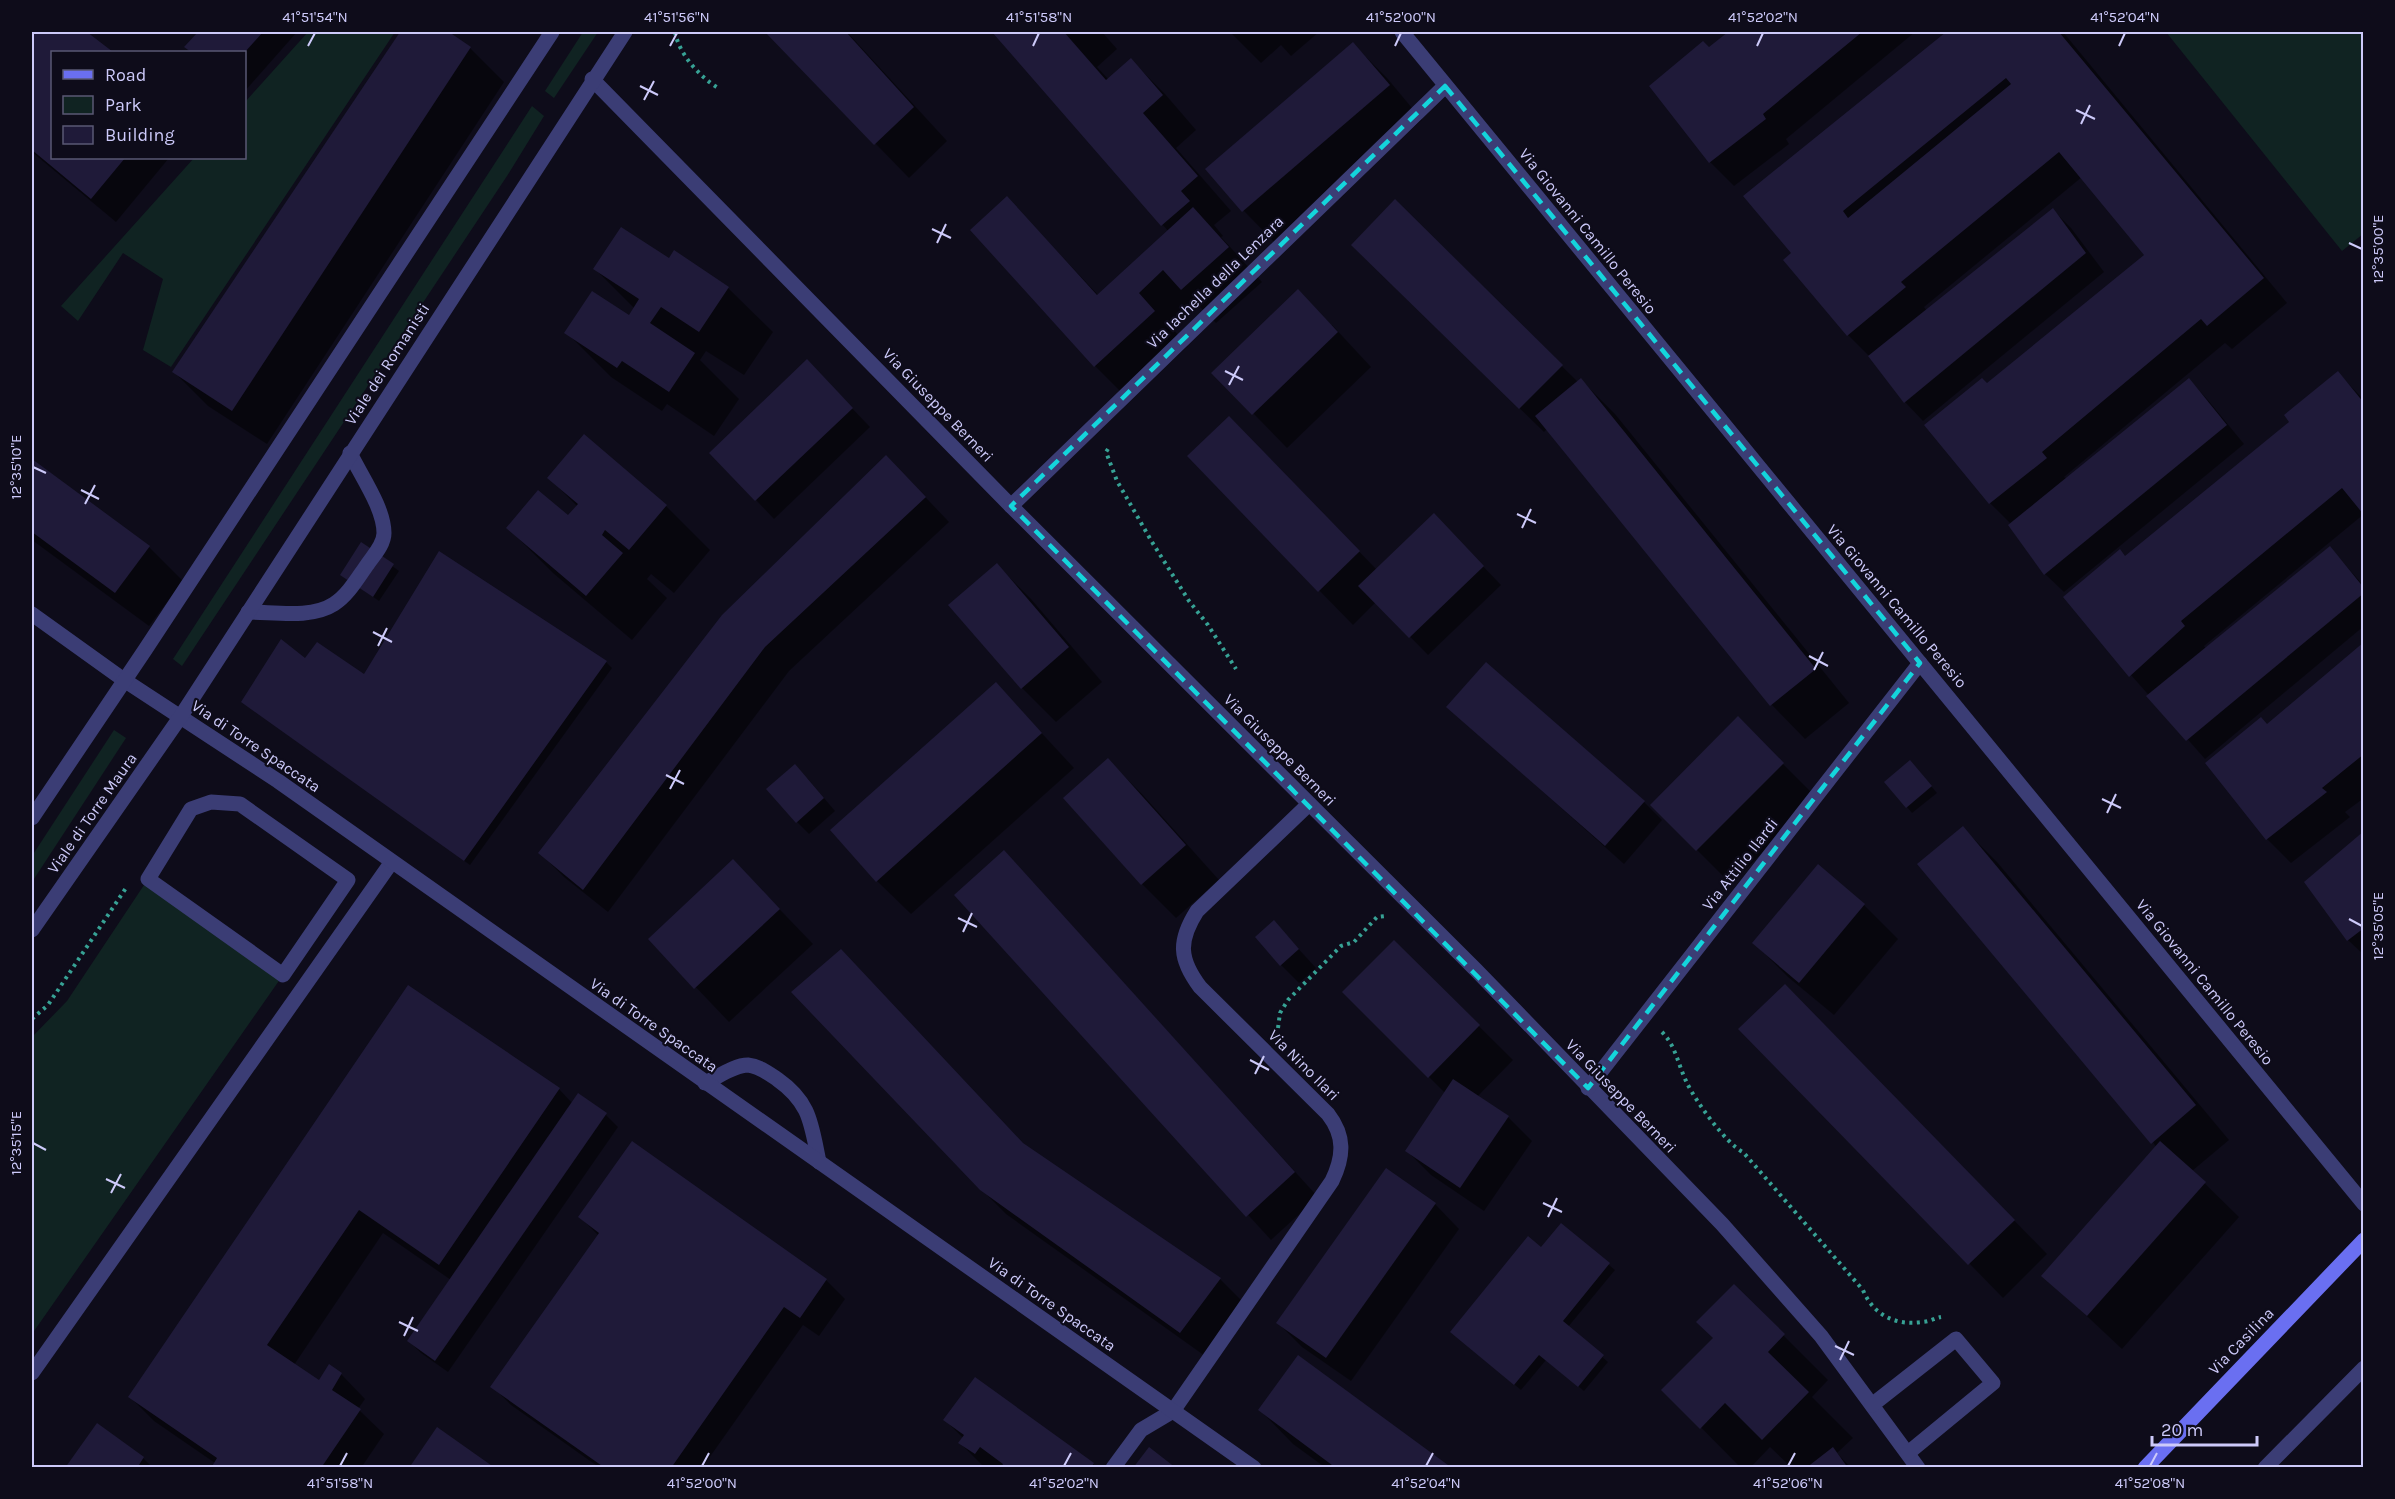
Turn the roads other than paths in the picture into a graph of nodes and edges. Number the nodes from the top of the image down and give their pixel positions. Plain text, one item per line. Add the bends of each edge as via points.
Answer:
1 (552, 32) edge
2 (625, 32) edge
3 (1401, 32) edge
4 (592, 79) junction
5 (1445, 86) junction
6 (350, 453) junction
7 (1011, 506) junction
8 (248, 612) junction
9 (32, 614) edge
10 (1920, 663) junction
11 (124, 680) junction
12 (181, 716) junction
13 (1309, 804) junction
14 (32, 818) edge
15 (391, 863) junction
16 (32, 930) edge
17 (283, 975) joint
18 (705, 1083) junction
19 (1588, 1088) junction
20 (819, 1162) junction
21 (2364, 1204) edge
22 (2364, 1240) edge
23 (2364, 1368) edge
24 (32, 1373) edge
25 (1872, 1406) junction
26 (1173, 1411) junction
27 (1908, 1453) junction
28 (1113, 1467) edge
29 (1254, 1467) edge
30 (1918, 1467) edge
31 (2145, 1467) edge
32 (2265, 1467) edge

1 - 11 street
2 - 4 street, Viale dei Romanisti
3 - 5 street, Via Giovanni Camillo Peresio
4 - 6 street, Viale dei Romanisti
4 - 7 street, Via Giuseppe Berneri
5 - 7 street, Via Iachella della Lenzara
5 - 10 street, Via Giovanni Camillo Peresio
6 - 8 street, Viale dei Romanisti
6 - 8 street via 379,509 384,536 378,550 335,604 308,612
7 - 13 street, Via Giuseppe Berneri
8 - 12 street, Viale dei Romanisti
9 - 11 street, Via di Torre Spaccata
10 - 19 street, Via Attilio Ilardi
10 - 21 street, Via Giovanni Camillo Peresio
11 - 12 street, Via di Torre Spaccata
11 - 14 street
12 - 15 street, Via di Torre Spaccata
12 - 16 street, Viale di Torre Maura
13 - 19 street, Via Giuseppe Berneri
13 - 26 street, Via Nino Ilari via 1197,911 1185,933 1183,952 1200,987 1328,1114 1339,1131 1341,1157 1332,1181
15 - 18 street, Via di Torre Spaccata
15 - 24 street
17 - 17 street via 348,880 240,804 211,802 191,809 148,879
18 - 20 street, Via di Torre Spaccata
18 - 20 street via 746,1065 758,1067 775,1078 804,1104
19 - 25 street, Via Giuseppe Berneri via 1778,1286 1821,1336
20 - 26 street, Via di Torre Spaccata
22 - 31 main road, Via Casilina
23 - 32 street
25 - 27 street, Via Giuseppe Berneri
25 - 27 street via 1956,1339 1993,1383
26 - 28 street via 1141,1430
26 - 29 street, Via di Torre Spaccata
27 - 30 street, Via Giuseppe Berneri

